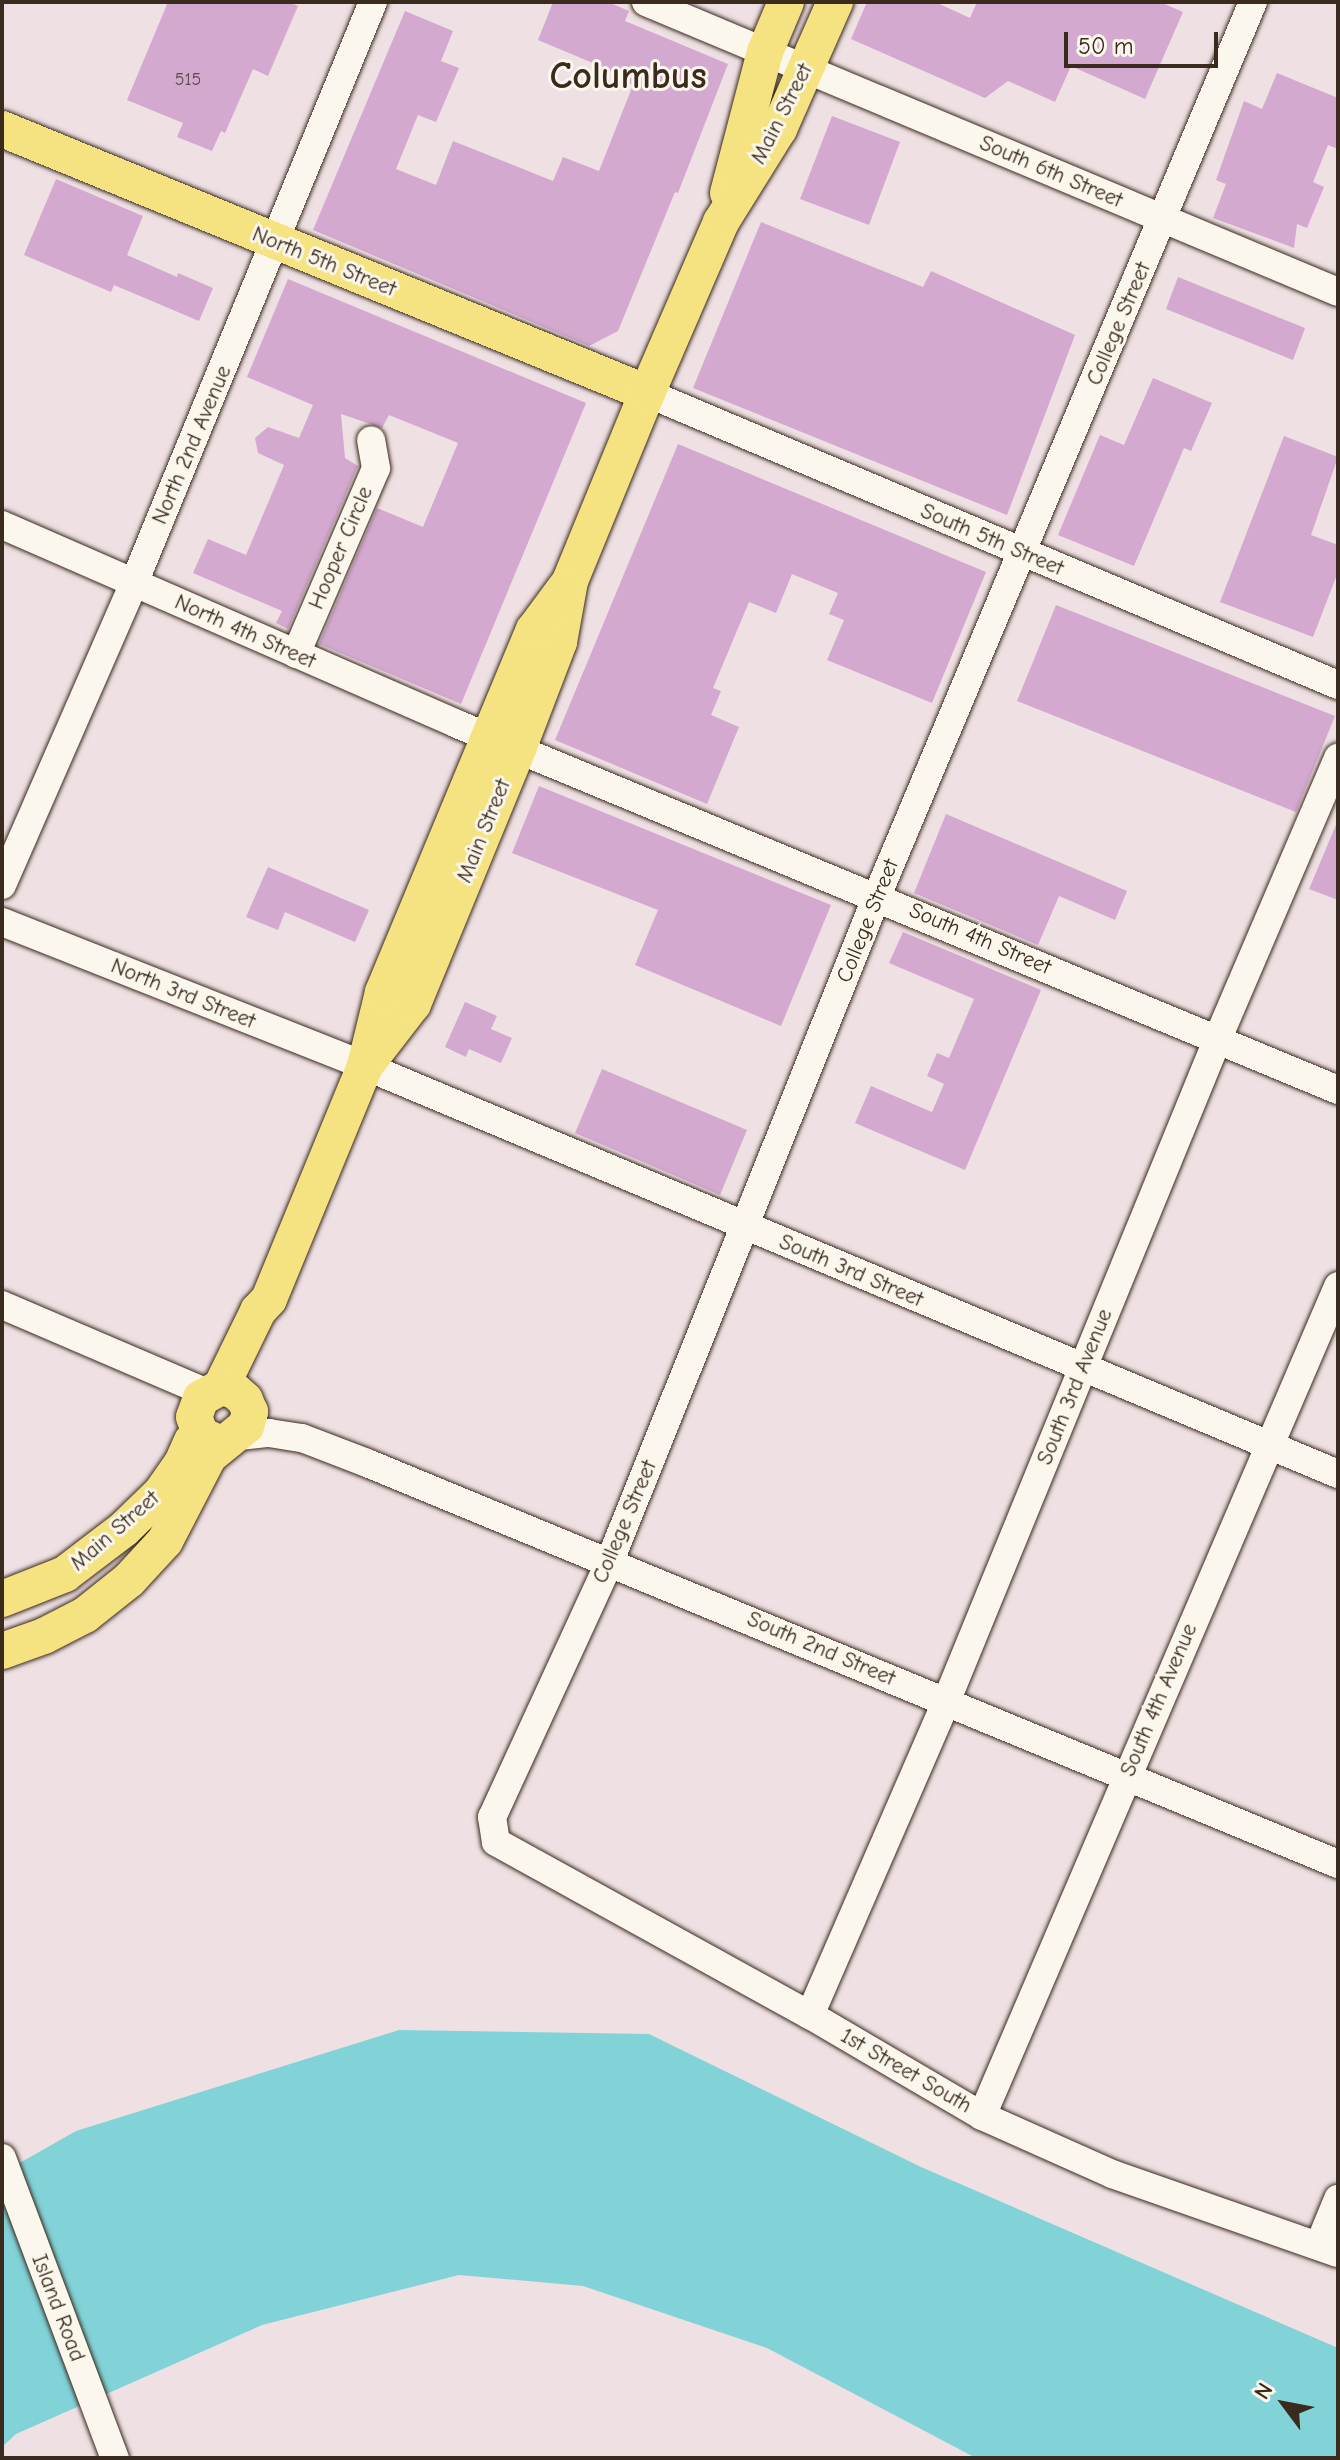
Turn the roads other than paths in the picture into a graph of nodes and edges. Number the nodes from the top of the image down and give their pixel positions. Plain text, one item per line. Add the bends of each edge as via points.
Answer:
1 (373, 2) edge
2 (646, 2) edge
3 (786, 2) edge
4 (835, 2) edge
5 (1253, 2) edge
6 (765, 52) junction
7 (806, 68) junction
8 (2, 129) edge
9 (1164, 219) junction
10 (721, 222) junction
11 (274, 242) junction
12 (1338, 292) edge
13 (647, 393) junction
14 (371, 440) dead end
15 (2, 525) edge
16 (1019, 552) junction
17 (134, 583) junction
18 (296, 654) junction
19 (1338, 685) edge
20 (503, 743) junction
21 (1338, 758) edge
22 (2, 885) edge
23 (877, 896) junction
24 (2, 922) edge
25 (1218, 1038) junction
26 (365, 1066) junction
27 (1338, 1090) edge
28 (746, 1227) junction
29 (1338, 1286) edge
30 (2, 1305) edge
31 (1083, 1369) junction
32 (222, 1414) junction
33 (1269, 1445) junction
34 (1338, 1474) edge
35 (610, 1561) junction
36 (2, 1599) edge
37 (2, 1651) edge
38 (946, 1702) junction
39 (1126, 1777) junction
40 (496, 1842) joint
41 (1338, 1864) edge
42 (810, 2015) junction
43 (982, 2116) junction
44 (2, 2158) edge
45 (1338, 2199) edge
46 (1329, 2249) edge
47 (115, 2458) edge

1 - 11 street, North 2nd Avenue
2 - 6 street, South 6th Street
3 - 6 main road, Main Street
4 - 7 main road, Main Street
5 - 9 street, College Street
6 - 7 street, South 6th Street
6 - 10 main road, Main Street
7 - 9 street, South 6th Street
7 - 10 main road, Main Street via 779,129
8 - 11 main road, North 5th Street
9 - 12 street, South 6th Street
9 - 16 street, College Street
10 - 13 main road, Main Street
11 - 13 main road, North 5th Street
11 - 17 street, North 2nd Avenue
13 - 16 street, South 5th Street
13 - 20 main road, Main Street via 570,581 559,642
14 - 18 street, Hooper Circle via 376,468
15 - 17 street, North 4th Street
16 - 19 street, South 5th Street
16 - 23 street, College Street
17 - 18 street, North 4th Street
17 - 22 street, North 2nd Avenue
18 - 20 street, North 4th Street
20 - 23 street, South 4th Street
20 - 26 main road, Main Street via 413,1004
21 - 25 street, South 3rd Avenue
23 - 25 street, South 4th Street
23 - 28 street, College Street
24 - 26 street, North 3rd Street
25 - 27 street, South 4th Street
25 - 31 street, South 3rd Avenue
26 - 28 street, South 3rd Street
26 - 32 main road, Main Street via 269,1299 270,1316
28 - 31 street, South 3rd Street
28 - 35 street, College Street
29 - 33 street, South 4th Avenue
30 - 32 street via 154,1372
31 - 33 street, South 3rd Street
31 - 38 street, South 3rd Avenue
32 - 35 street, South 2nd Street via 269,1433 302,1438
32 - 36 main road, Main Street via 161,1493 124,1529 65,1574
32 - 37 main road, Main Street via 209,1456 165,1541 129,1580 85,1615
33 - 34 street, South 3rd Street
33 - 39 street, South 4th Avenue
35 - 38 street, South 2nd Street
35 - 40 street, College Street via 492,1817
38 - 39 street, South 2nd Street
38 - 42 street, South 3rd Avenue
39 - 41 street, South 2nd Street
39 - 43 street, South 4th Avenue
40 - 42 street, 1st Street South
42 - 43 street, 1st Street South
43 - 46 street, 1st Street South via 1112,2174
44 - 47 street, Island Road
45 - 46 street

